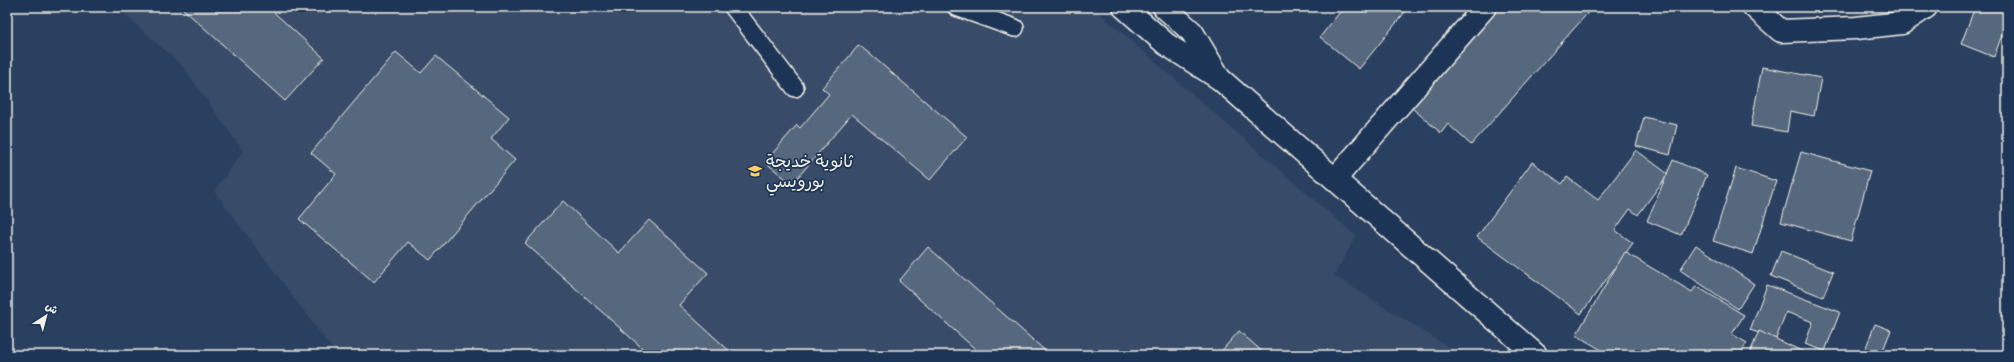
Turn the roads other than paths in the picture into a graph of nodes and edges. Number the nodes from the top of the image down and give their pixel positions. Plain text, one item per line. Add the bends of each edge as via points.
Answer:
1 (733, 7) edge
2 (956, 7) edge
3 (1124, 7) edge
4 (1164, 7) edge
5 (1485, 7) edge
6 (1754, 7) edge
7 (1926, 7) edge
8 (1015, 28) dead end
9 (1220, 79) junction
10 (795, 88) dead end
11 (1335, 179) junction
12 (1536, 355) edge

1 - 10 lane
2 - 8 lane
3 - 9 main road via 1166,44
4 - 9 main road via 1192,32
5 - 11 main road
6 - 7 main road via 1781,31 1902,23
9 - 11 main road
11 - 12 main road

